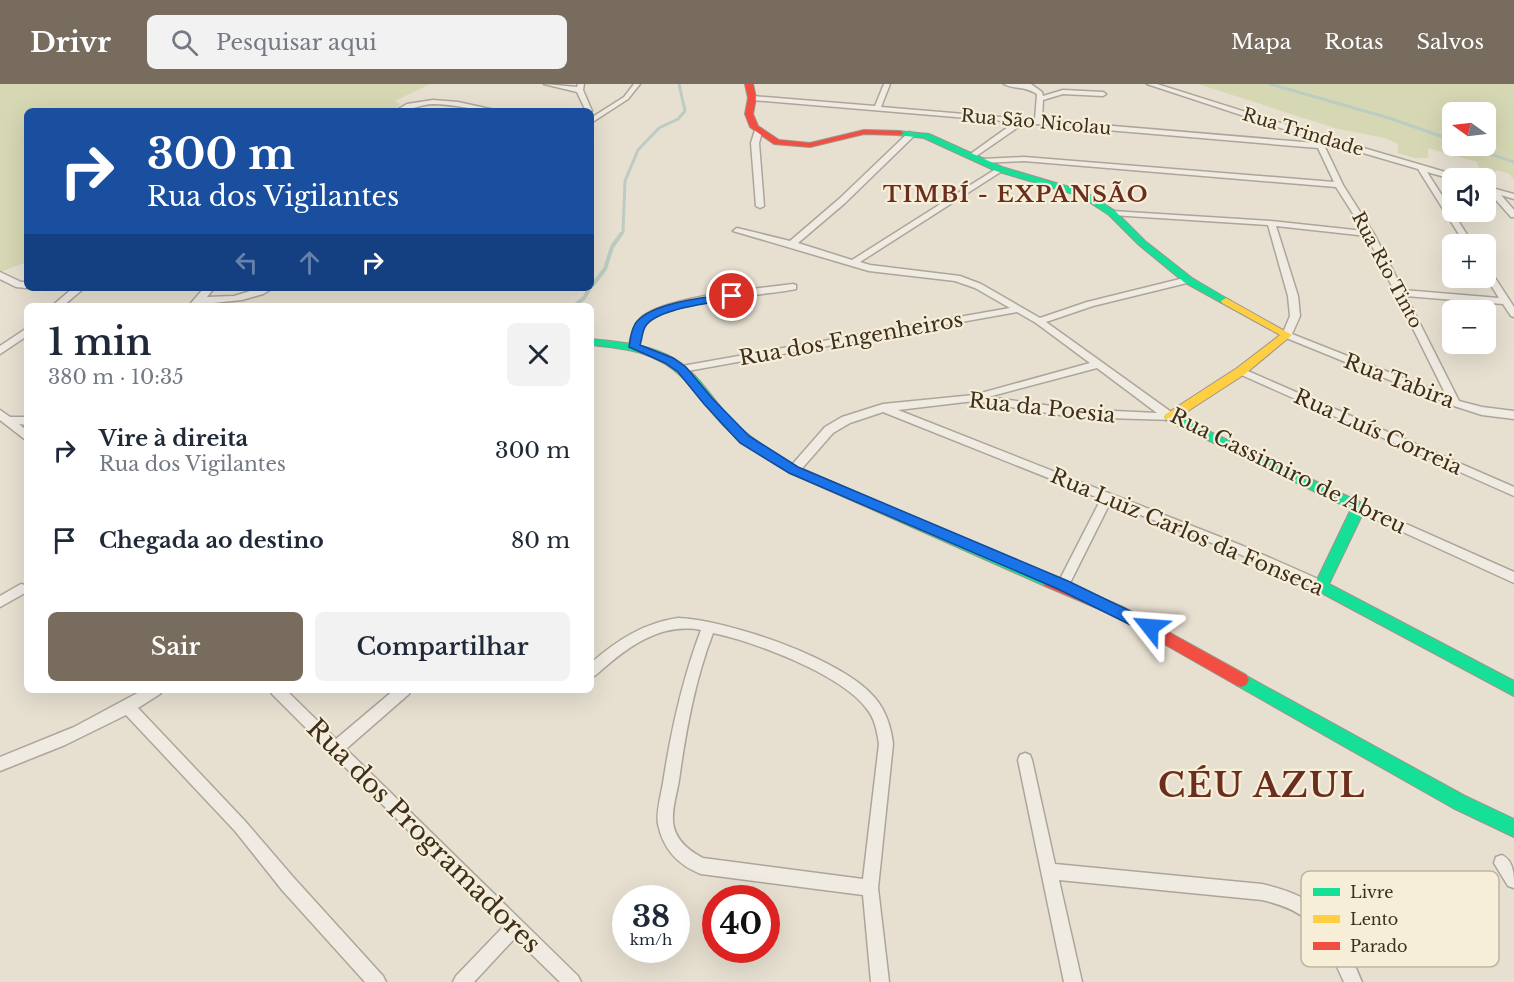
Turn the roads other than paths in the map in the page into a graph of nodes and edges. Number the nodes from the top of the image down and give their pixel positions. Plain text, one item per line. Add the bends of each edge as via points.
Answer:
1 (547, 84) edge
2 (637, 84) edge
3 (887, 84) edge
4 (1007, 84) edge
5 (1150, 84) edge
6 (1027, 85) edge
7 (581, 87) edge
8 (751, 91) edge
9 (1103, 94) dead end
10 (1040, 99) junction
11 (449, 107) edge
12 (405, 108) edge
13 (478, 108) edge
14 (588, 108) edge
15 (877, 109) junction
16 (594, 118) edge
17 (1022, 121) junction
18 (1038, 122) junction
19 (758, 132) junction
20 (912, 134) junction
21 (1318, 141) junction
22 (977, 159) junction
23 (1420, 167) junction
24 (999, 169) junction
25 (1442, 174) edge
26 (1339, 185) junction
27 (1496, 191) edge
28 (1496, 197) edge
29 (1514, 197) edge
30 (760, 206) dead end
31 (1112, 213) junction
32 (1514, 216) edge
33 (1271, 223) junction
34 (737, 231) dead end
35 (1370, 234) junction
36 (1463, 234) edge
37 (792, 244) junction
38 (852, 264) junction
39 (0, 275) edge
40 (1188, 280) junction
41 (24, 285) edge
42 (1496, 286) edge
43 (793, 287) dead end
44 (75, 291) edge
45 (206, 291) edge
46 (259, 291) edge
47 (1401, 293) junction
48 (1506, 301) junction
49 (61, 303) edge
50 (195, 303) edge
51 (1020, 309) junction
52 (1514, 314) edge
53 (1039, 321) junction
54 (24, 333) edge
55 (1287, 335) junction
56 (594, 342) edge
57 (634, 347) junction
58 (0, 351) edge
59 (1100, 364) junction
60 (682, 369) junction
61 (1241, 372) junction
62 (974, 398) junction
63 (1455, 403) junction
64 (883, 408) junction
65 (1514, 416) edge
66 (3, 417) edge
67 (1170, 417) junction
68 (24, 421) edge
69 (24, 434) edge
70 (794, 470) junction
71 (1514, 492) edge
72 (1107, 498) junction
73 (1359, 507) junction
74 (1514, 578) edge
75 (1063, 585) junction
76 (1321, 586) junction
77 (21, 589) dead end
78 (0, 602) edge
79 (708, 627) junction
80 (594, 668) edge
81 (1514, 689) edge
82 (150, 693) edge
83 (280, 693) edge
84 (400, 693) edge
85 (128, 707) junction
86 (336, 748) junction
87 (1025, 760) dead end
88 (0, 764) edge
89 (1514, 828) edge
90 (1502, 862) dead end
91 (1048, 871) junction
92 (1514, 880) edge
93 (870, 888) junction
94 (1301, 904) edge
95 (515, 926) junction
96 (1345, 967) edge
97 (377, 982) edge
98 (462, 982) edge
99 (572, 982) edge
100 (880, 982) edge
101 (1073, 982) edge
102 (1353, 982) edge

1 - 7 street
2 - 16 street via 626,98
3 - 15 street
4 - 6 street
5 - 21 street, Rua Trindade
6 - 10 street via 1040,93
7 - 14 street
8 - 15 street, Rua São Nicolau
8 - 19 street via 749,114
9 - 10 street via 1063,92
10 - 18 street
11 - 12 street via 416,103
11 - 13 street
15 - 17 street, Rua São Nicolau
17 - 18 street, Rua São Nicolau
17 - 22 street
18 - 21 street, Rua São Nicolau
19 - 20 street via 777,142 799,146 864,132
19 - 30 street via 754,143
20 - 22 street via 926,136
20 - 37 street
21 - 23 street, Rua Trindade
21 - 26 street, Rua Rio Tinto
22 - 24 street
22 - 26 street via 1024,159
23 - 25 street, Rua Trindade
23 - 36 street
24 - 31 street via 1066,187
24 - 38 street
26 - 35 street, Rua Rio Tinto
27 - 29 street
28 - 32 street
31 - 33 street
31 - 40 street
33 - 35 street
33 - 55 street via 1293,296 1295,316
34 - 37 street, Rua Cassimiro de Abreu
35 - 47 street, Rua Rio Tinto
37 - 38 street, Rua Cassimiro de Abreu
38 - 51 street, Rua Cassimiro de Abreu via 957,278
39 - 41 street
40 - 53 street
40 - 55 street
42 - 48 street
43 - 57 street via 658,311 639,327
44 - 49 street
45 - 50 street
46 - 50 street via 222,301
47 - 48 street
47 - 63 street, Rua Rio Tinto
48 - 52 street
51 - 53 street, Rua Cassimiro de Abreu
51 - 60 street, Rua dos Engenheiros
53 - 59 street, Rua Cassimiro de Abreu
54 - 58 street
55 - 61 street
55 - 63 street, Rua Tabira
56 - 57 street
57 - 60 street
59 - 62 street
59 - 67 street, Rua Cassimiro de Abreu
60 - 70 street via 745,440
61 - 67 street
61 - 71 street, Rua Luís Correia
62 - 64 street, Rua da Poesia
62 - 67 street, Rua da Poesia via 1072,413
63 - 65 street, Rua Tabira
64 - 70 street, Rua da Poesia via 864,412 829,430
64 - 72 street, Rua Luiz Carlos da Fonseca
66 - 68 street
66 - 69 street
67 - 73 street, Rua Cassimiro de Abreu
70 - 75 street
72 - 75 street
72 - 76 street, Rua Luiz Carlos da Fonseca via 1239,549
73 - 74 street, Rua Cassimiro de Abreu
73 - 76 street
75 - 89 street via 1166,636 1459,802
76 - 81 street, Rua Luiz Carlos da Fonseca
77 - 78 street
79 - 80 street via 679,623 640,634 616,647
79 - 93 street via 743,635 812,664 859,691 875,708 884,725 886,744
79 - 93 street via 684,699 665,821 679,854 700,866
82 - 85 street
83 - 86 street, Rua dos Programadores
84 - 86 street
85 - 88 street via 51,745
85 - 97 street via 240,826
86 - 95 street, Rua dos Programadores
87 - 91 street
90 - 92 street
91 - 94 street via 1262,892
91 - 101 street
93 - 100 street
95 - 98 street
95 - 99 street, Rua dos Programadores
96 - 102 street

